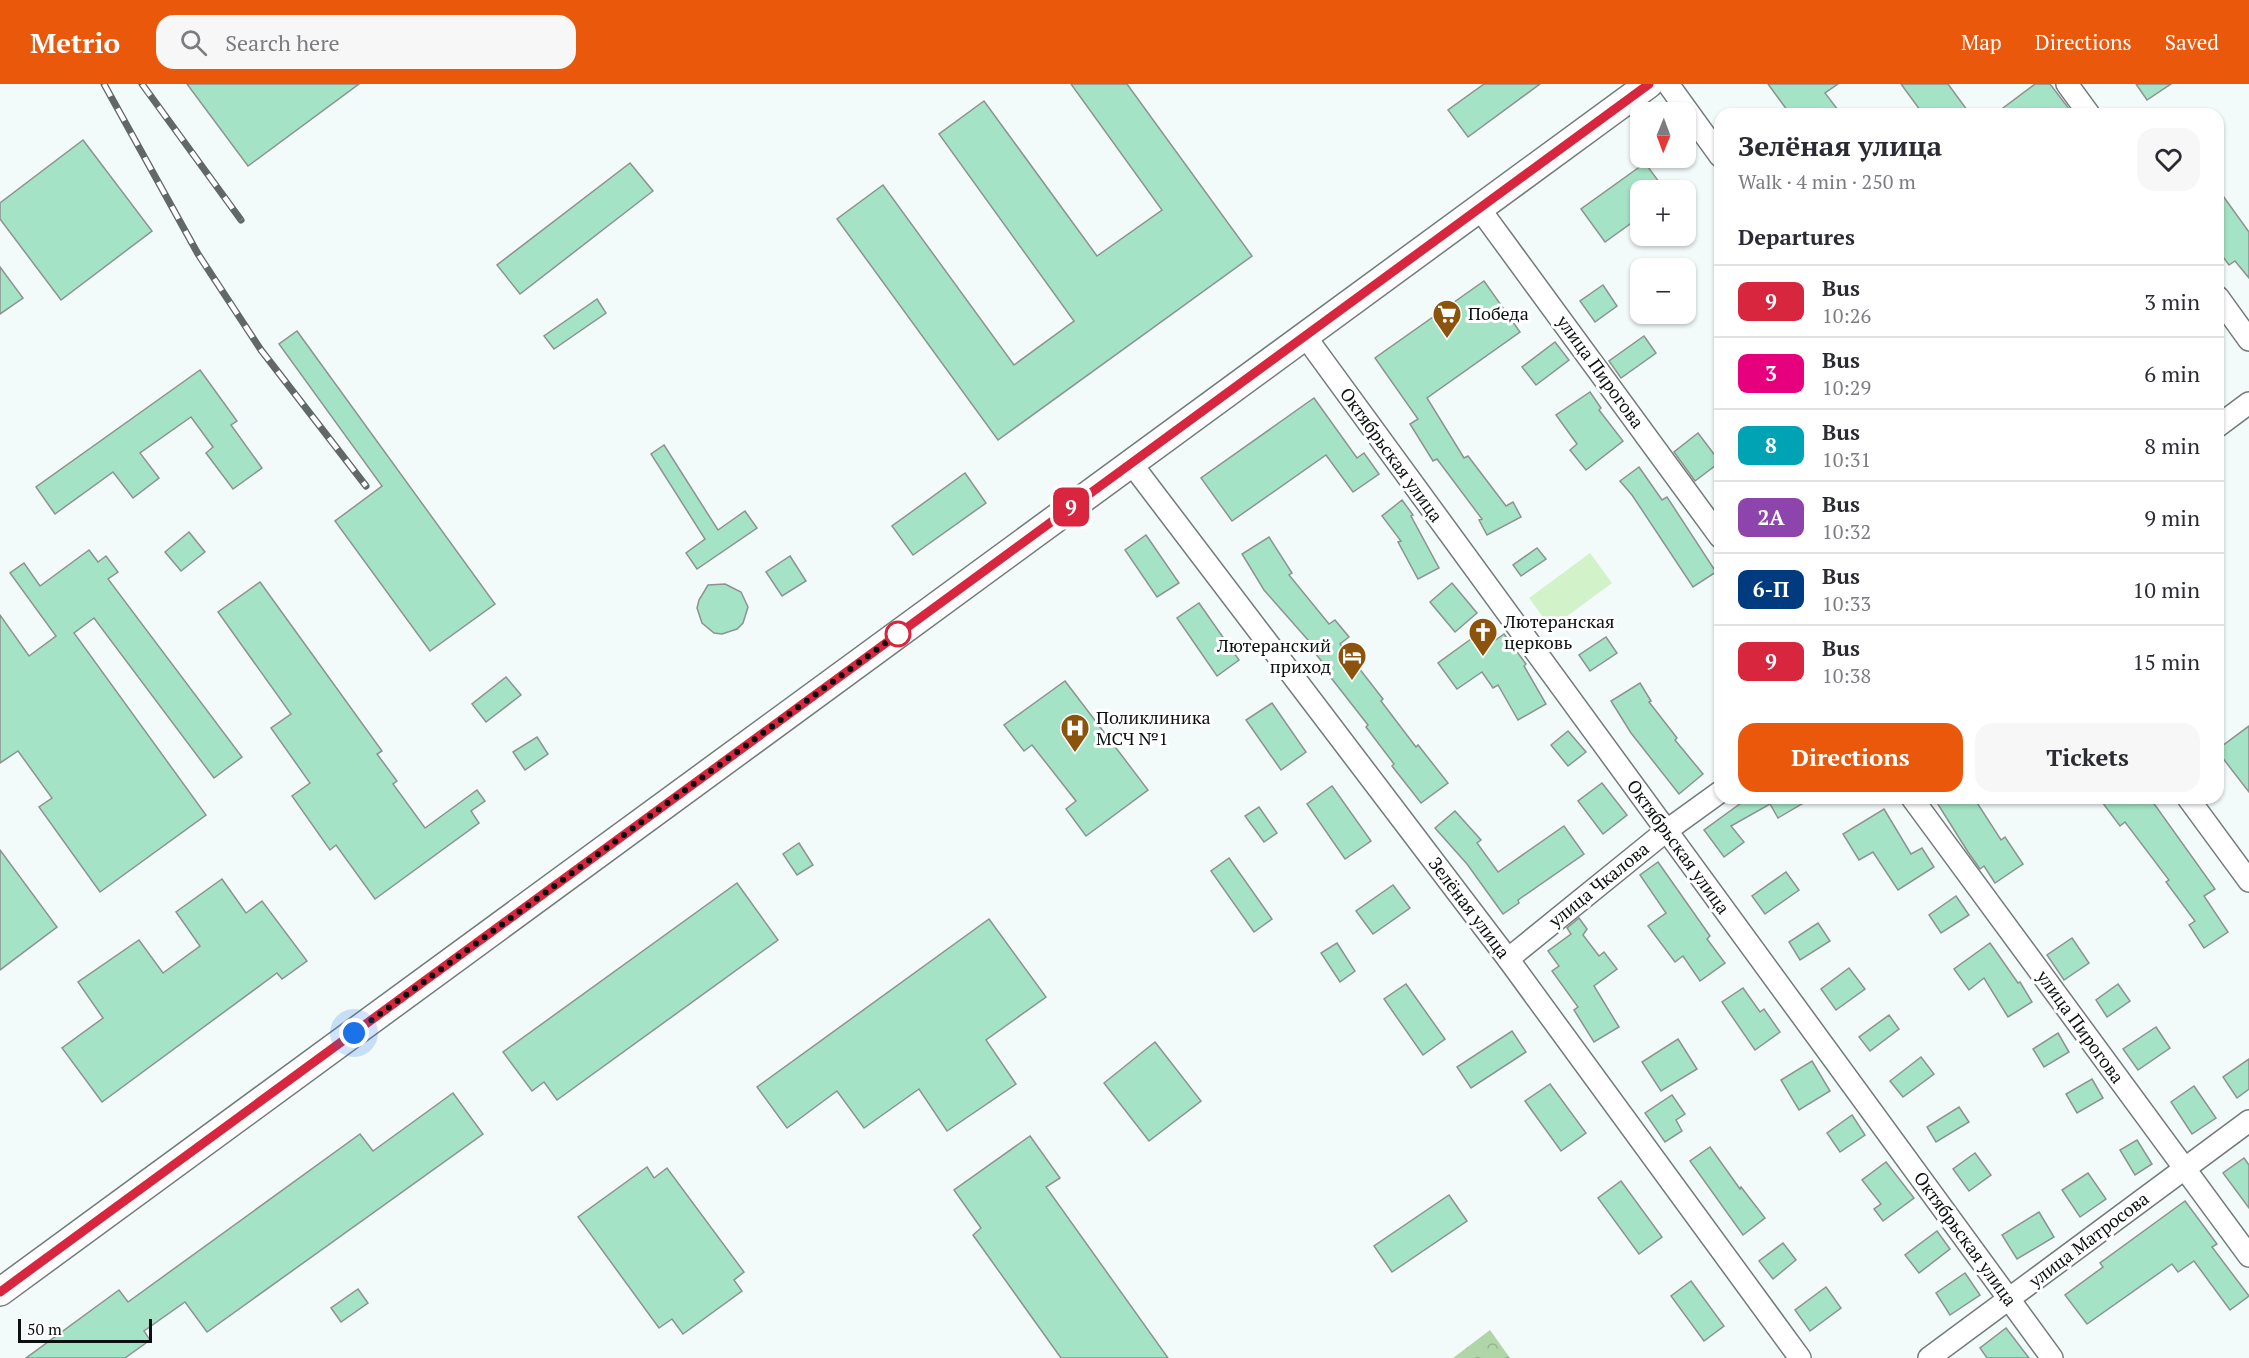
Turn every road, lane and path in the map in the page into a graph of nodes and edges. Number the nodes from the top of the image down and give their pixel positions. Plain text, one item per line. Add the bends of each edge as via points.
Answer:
1 (1648, 84) edge
2 (1668, 84) edge
3 (2067, 84) edge
4 (2085, 108) edge
5 (1714, 148) edge
6 (1479, 208) junction
7 (2224, 305) edge
8 (1305, 336) junction
9 (2249, 340) edge
10 (2249, 404) edge
11 (2224, 422) edge
12 (1131, 463) junction
13 (1714, 529) edge
14 (1714, 796) edge
15 (1916, 804) edge
16 (2192, 804) edge
17 (1666, 831) junction
18 (2249, 881) edge
19 (1508, 959) junction
20 (2249, 1121) edge
21 (2184, 1169) junction
22 (2249, 1257) edge
23 (0, 1292) edge
24 (2009, 1299) junction
25 (1800, 1358) edge
26 (1929, 1358) edge
27 (2052, 1358) edge

1 - 6 main road
2 - 5 street
3 - 4 street
6 - 8 main road
6 - 13 street, улица Пирогова
7 - 9 street
8 - 12 main road
8 - 17 street, Октябрьская улица
10 - 11 street
12 - 19 street, Зелёная улица
12 - 23 main road
14 - 17 street, улица Чкалова
15 - 21 street, улица Пирогова
16 - 18 street
17 - 19 street, улица Чкалова
17 - 24 street, Октябрьская улица
19 - 25 street, Зелёная улица
20 - 21 street, улица Матросова
21 - 22 street, улица Пирогова
21 - 24 street, улица Матросова
24 - 26 street, улица Матросова
24 - 27 street, Октябрьская улица

